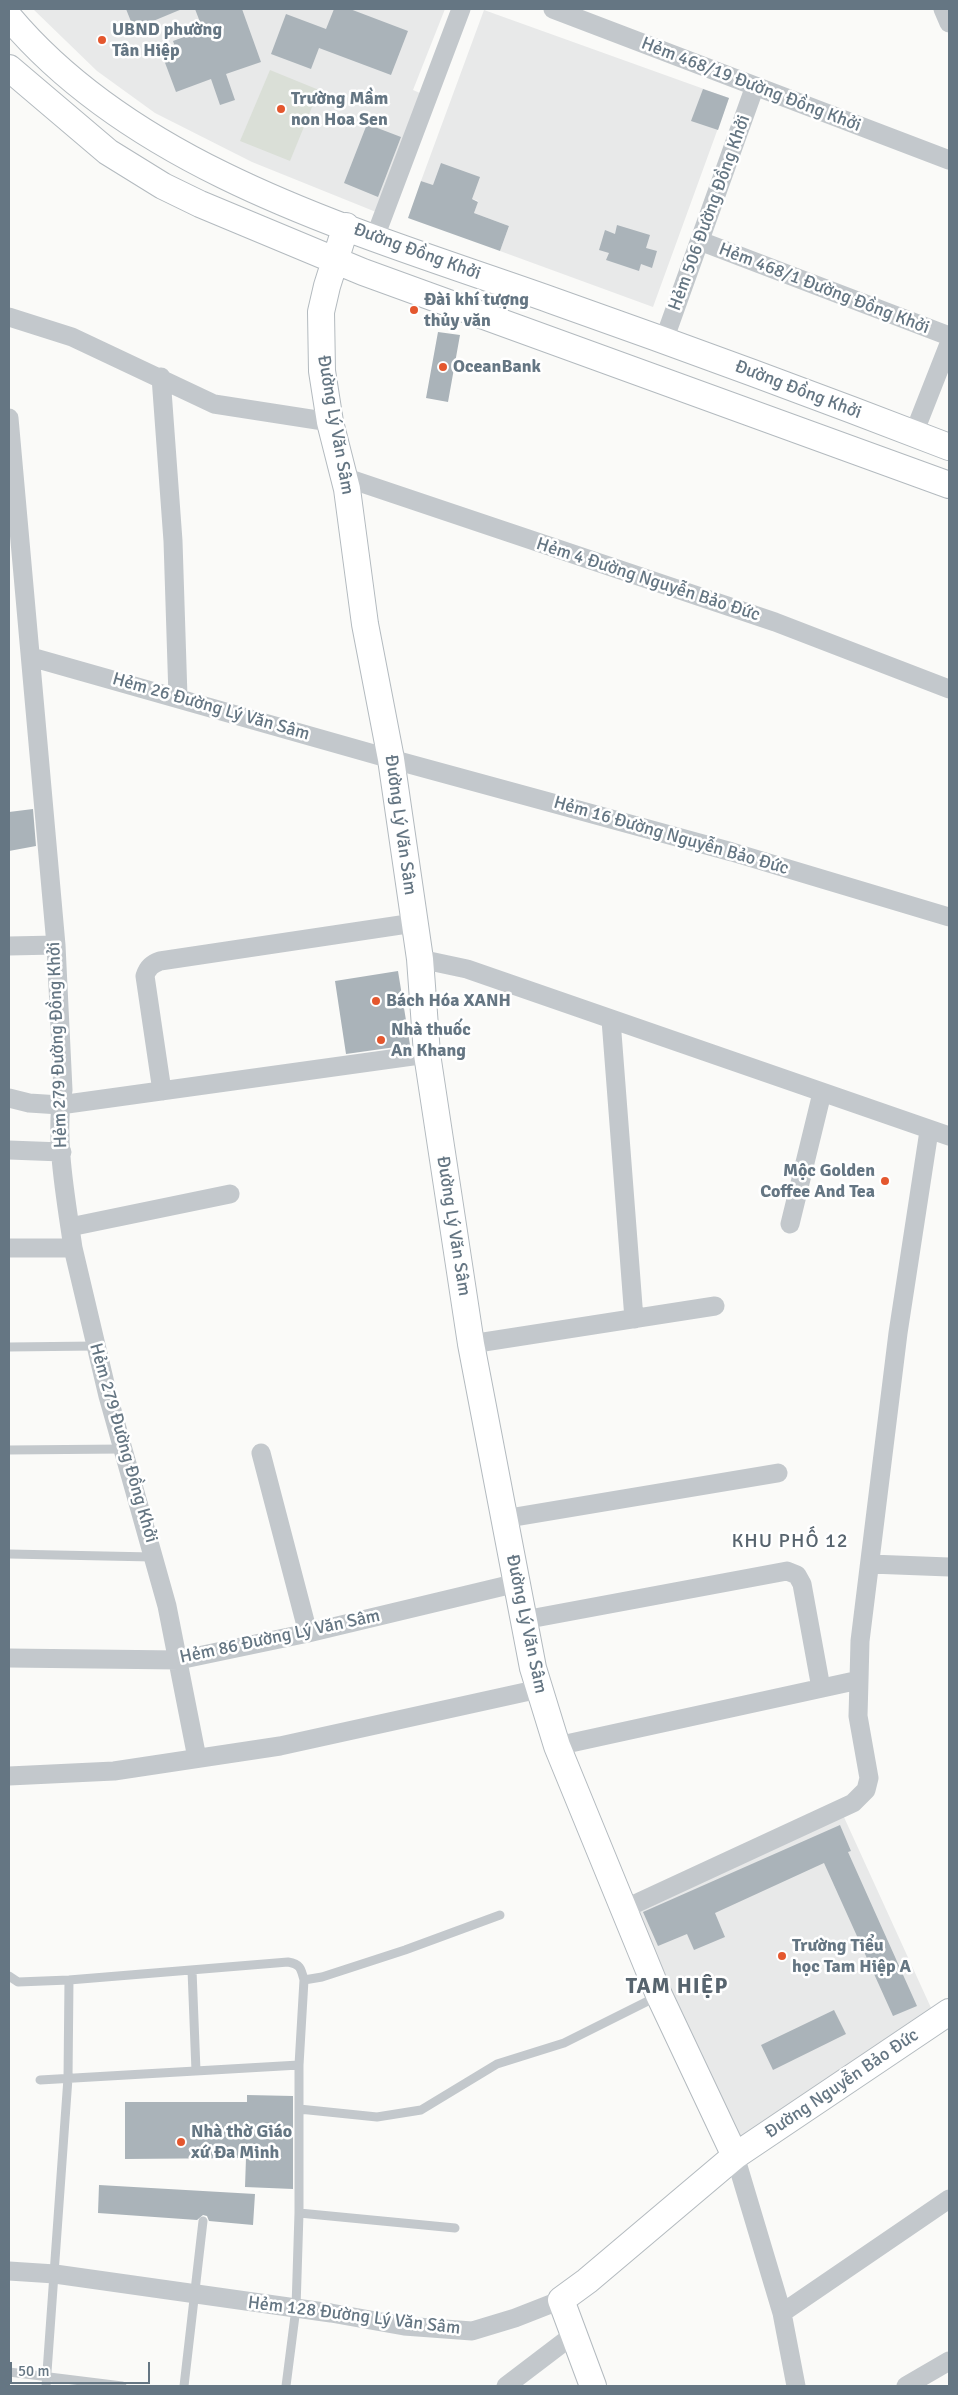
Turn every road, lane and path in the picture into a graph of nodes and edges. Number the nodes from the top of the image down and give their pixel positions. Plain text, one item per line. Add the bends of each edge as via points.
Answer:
1 (461, 9) edge
2 (552, 9) edge
3 (943, 9) edge
4 (9, 17) edge
5 (949, 23) edge
6 (10, 76) edge
7 (755, 86) junction
8 (949, 160) edge
9 (346, 226) junction
10 (375, 237) junction
11 (700, 241) junction
12 (335, 261) junction
13 (363, 272) junction
14 (9, 317) edge
15 (949, 336) edge
16 (664, 340) junction
17 (949, 344) edge
18 (161, 378) junction
19 (9, 418) edge
20 (330, 422) junction
21 (914, 433) junction
22 (949, 447) edge
23 (344, 477) junction
24 (949, 484) edge
25 (14, 521) edge
26 (31, 656) junction
27 (949, 689) edge
28 (178, 697) junction
29 (392, 759) junction
30 (949, 917) edge
31 (414, 923) junction
32 (56, 945) junction
33 (9, 946) edge
34 (420, 959) junction
35 (611, 1020) junction
36 (427, 1054) junction
37 (162, 1091) junction
38 (822, 1093) junction
39 (9, 1098) edge
40 (60, 1105) junction
41 (929, 1131) junction
42 (949, 1136) edge
43 (9, 1150) edge
44 (62, 1152) junction
45 (230, 1194) dead end
46 (790, 1224) dead end
47 (70, 1227) junction
48 (9, 1248) edge
49 (72, 1248) junction
50 (715, 1306) dead end
51 (634, 1319) junction
52 (471, 1344) junction
53 (96, 1346) junction
54 (9, 1347) edge
55 (123, 1449) junction
56 (9, 1450) edge
57 (261, 1453) dead end
58 (778, 1473) dead end
59 (504, 1519) junction
60 (9, 1554) edge
61 (155, 1557) junction
62 (870, 1564) junction
63 (949, 1567) edge
64 (517, 1583) junction
65 (524, 1620) junction
66 (308, 1633) junction
67 (9, 1658) edge
68 (179, 1660) junction
69 (859, 1680) junction
70 (821, 1688) junction
71 (539, 1689) junction
72 (557, 1746) junction
73 (197, 1758) junction
74 (9, 1776) edge
75 (624, 1909) junction
76 (500, 1915) dead end
77 (192, 1970) junction
78 (9, 1976) edge
79 (69, 1980) junction
80 (304, 1980) junction
81 (660, 1995) junction
82 (949, 2012) edge
83 (299, 2065) junction
84 (196, 2071) junction
85 (68, 2078) junction
86 (40, 2080) dead end
87 (300, 2109) junction
88 (735, 2156) junction
89 (949, 2199) edge
90 (300, 2213) junction
91 (203, 2221) dead end
92 (455, 2228) dead end
93 (9, 2270) edge
94 (55, 2274) junction
95 (195, 2294) junction
96 (561, 2300) junction
97 (296, 2308) junction
98 (782, 2313) junction
99 (573, 2335) junction
100 (949, 2360) edge
101 (9, 2372) edge
102 (46, 2382) edge
103 (122, 2386) edge
104 (184, 2386) edge
105 (286, 2386) edge
106 (506, 2386) edge
107 (593, 2386) edge
108 (796, 2386) edge
109 (906, 2386) edge

1 - 10 street
2 - 7 street, Hẻm 468/19 Đường Đồng Khởi
3 - 5 street
4 - 9 street, Đường Đồng Khởi via 30,42 82,88 144,133 248,186
6 - 12 street, Đường Đồng Khởi via 108,152 156,182
7 - 8 street, Hẻm 468/19 Đường Đồng Khởi
7 - 11 street, Hẻm 506 Đường Đồng Khởi
9 - 10 street, Đường Đồng Khởi
9 - 12 street, Đường Lý Văn Sâm
10 - 13 street
10 - 16 street, Đường Đồng Khởi
11 - 15 street, Hẻm 468/1 Đường Đồng Khởi
11 - 16 street, Hẻm 506 Đường Đồng Khởi
12 - 13 street, Đường Đồng Khởi
12 - 20 street, Đường Lý Văn Sâm via 320,328 322,371
13 - 24 street, Đường Đồng Khởi
14 - 18 street via 72,337
16 - 21 street, Đường Đồng Khởi
17 - 21 street
18 - 20 street via 214,404
18 - 28 street via 174,541
19 - 25 street, Hẻm 279 Đường Đồng Khởi
20 - 23 street, Đường Lý Văn Sâm
21 - 22 street, Đường Đồng Khởi
23 - 27 street, Hẻm 4 Đường Nguyễn Bảo Đức via 775,622
23 - 29 street, Đường Lý Văn Sâm via 365,624
25 - 26 street, Hẻm 279 Đường Đồng Khởi
26 - 28 street, Hẻm 26 Đường Lý Văn Sâm
26 - 32 street, Hẻm 279 Đường Đồng Khởi
28 - 29 street, Hẻm 26 Đường Lý Văn Sâm
29 - 30 street, Hẻm 16 Đường Nguyễn Bảo Đức via 732,852
29 - 31 street, Đường Lý Văn Sâm
31 - 34 street, Đường Lý Văn Sâm
31 - 37 street via 152,964 145,976
32 - 33 street
32 - 40 street, Hẻm 279 Đường Đồng Khởi via 63,1090
34 - 35 street via 467,969
34 - 36 street, Đường Lý Văn Sâm
35 - 38 street
35 - 51 street
36 - 37 street
36 - 52 street, Đường Lý Văn Sâm
37 - 40 street
38 - 41 street
38 - 46 street
39 - 40 street
40 - 44 street, Hẻm 279 Đường Đồng Khởi
41 - 42 street
41 - 62 street via 898,1333
43 - 44 street
44 - 47 street, Hẻm 279 Đường Đồng Khởi
45 - 47 street
47 - 49 street, Hẻm 279 Đường Đồng Khởi
48 - 49 street
49 - 53 street, Hẻm 279 Đường Đồng Khởi
50 - 51 street
51 - 52 street
52 - 59 street, Đường Lý Văn Sâm
53 - 54 lane
53 - 55 street, Hẻm 279 Đường Đồng Khởi
55 - 56 lane
55 - 61 street, Hẻm 279 Đường Đồng Khởi
57 - 66 street
58 - 59 street
59 - 64 street, Đường Lý Văn Sâm
60 - 61 lane
61 - 68 street, Hẻm 279 Đường Đồng Khởi
62 - 63 street
62 - 69 street via 860,1642
64 - 65 street, Đường Lý Văn Sâm
64 - 66 street, Hẻm 86 Đường Lý Văn Sâm
65 - 70 street via 787,1571 797,1575 802,1584
65 - 71 street, Đường Lý Văn Sâm
66 - 68 street, Hẻm 86 Đường Lý Văn Sâm
67 - 68 street, Hẻm 86 Đường Lý Văn Sâm
68 - 73 street, Hẻm 279 Đường Đồng Khởi
69 - 70 street
69 - 75 street via 858,1716 870,1778 866,1790 853,1803
70 - 72 street
71 - 72 street, Đường Lý Văn Sâm
71 - 73 street via 280,1746
72 - 75 street, Đường Lý Văn Sâm
73 - 74 street via 114,1771
75 - 81 street, Đường Lý Văn Sâm
76 - 80 lane via 405,1950
77 - 79 lane
77 - 80 lane via 288,1962 301,1968
77 - 84 lane
78 - 79 lane via 18,1982
79 - 85 lane
80 - 83 lane
81 - 87 lane via 564,2043 497,2064 421,2110 377,2117
81 - 88 street, Đường Lý Văn Sâm
82 - 88 street, Đường Nguyễn Bảo Đức
83 - 84 lane
83 - 87 lane
84 - 85 lane
85 - 86 lane
85 - 94 lane
87 - 90 lane
88 - 96 street, Hẻm 128 Đường Lý Văn Sâm
88 - 98 street
89 - 98 street
90 - 92 lane
90 - 97 lane
91 - 95 lane
93 - 94 street, Hẻm 128 Đường Lý Văn Sâm
94 - 95 street, Hẻm 128 Đường Lý Văn Sâm
94 - 102 lane
95 - 97 street, Hẻm 128 Đường Lý Văn Sâm
95 - 104 lane
96 - 97 street, Hẻm 128 Đường Lý Văn Sâm via 472,2331 404,2326
96 - 99 street
97 - 105 lane
98 - 108 street
99 - 106 street
99 - 107 street
100 - 109 street
101 - 102 lane
102 - 103 lane

